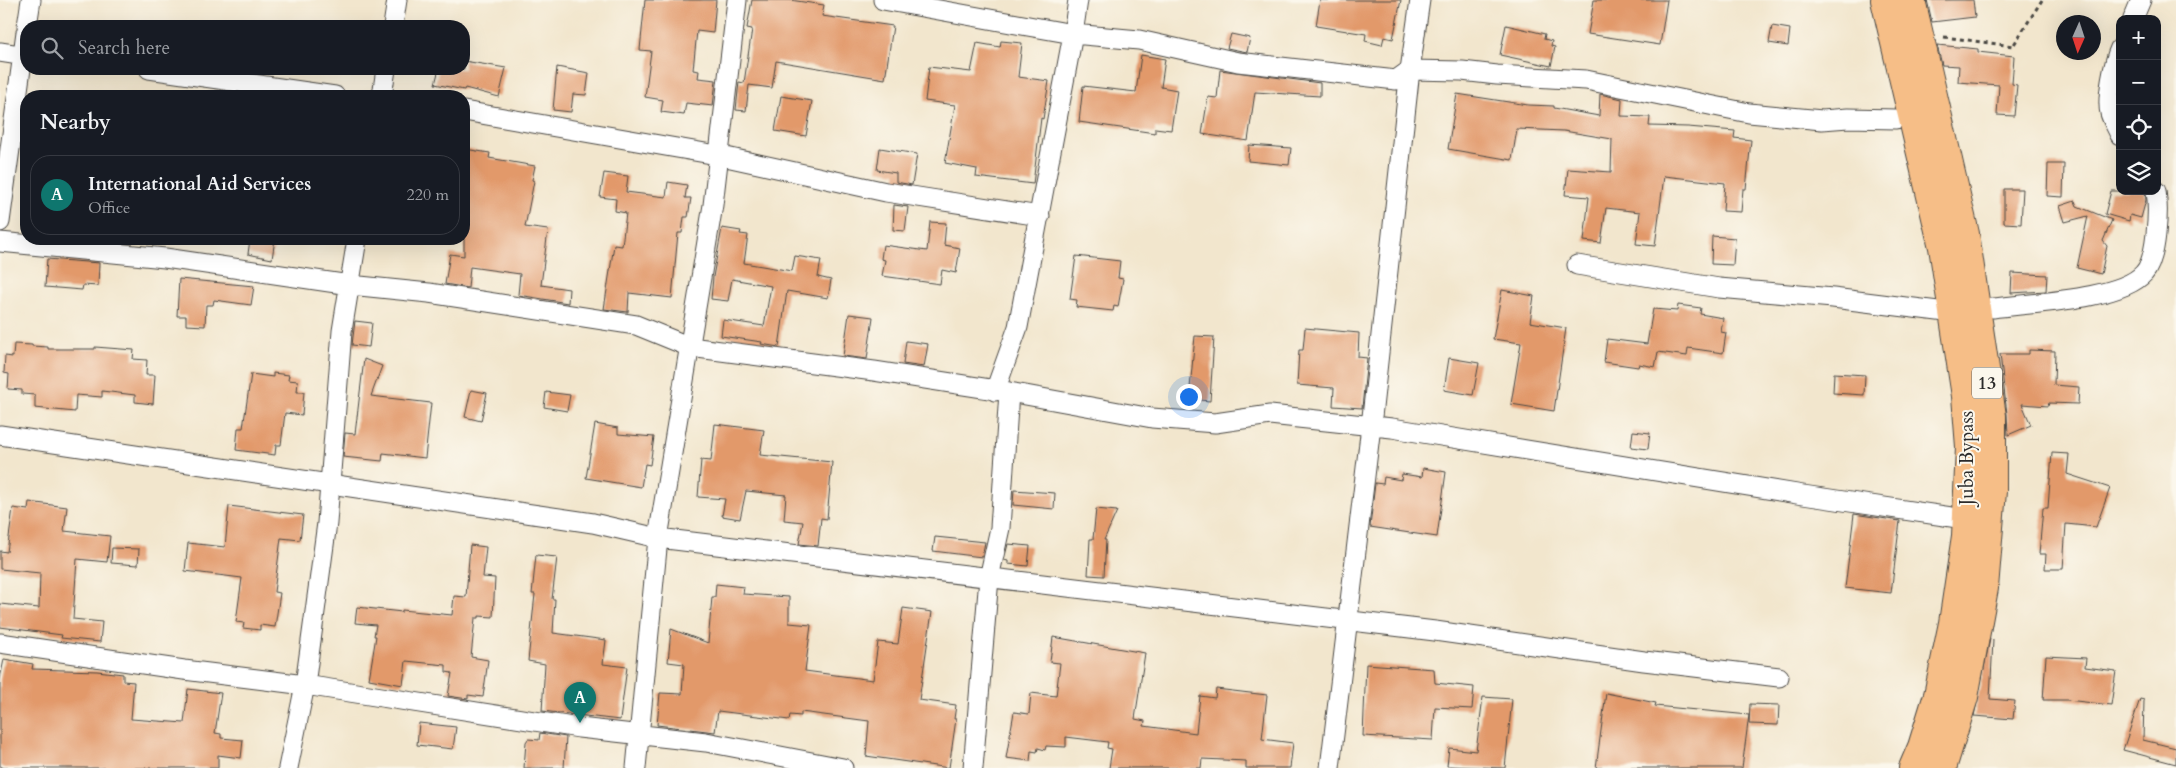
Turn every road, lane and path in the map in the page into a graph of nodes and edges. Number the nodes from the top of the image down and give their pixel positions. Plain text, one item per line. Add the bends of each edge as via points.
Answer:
1 (31, 0) edge
2 (396, 0) edge
3 (737, 0) edge
4 (883, 0) edge
5 (1078, 0) edge
6 (1420, 0) edge
7 (1885, 0) edge
8 (1911, 0) edge
9 (2042, 0) edge
10 (2141, 0) edge
11 (2135, 15) edge
12 (28, 20) edge
13 (394, 20) edge
14 (1073, 34) junction
15 (1943, 37) dead end
16 (0, 52) edge
17 (20, 55) edge
18 (2116, 55) edge
19 (1410, 70) junction
20 (22, 75) edge
21 (190, 75) edge
22 (385, 75) edge
23 (293, 90) edge
24 (383, 90) edge
25 (470, 112) edge
26 (1896, 119) dead end
27 (2116, 126) edge
28 (717, 156) junction
29 (2157, 195) edge
30 (1040, 216) junction
31 (0, 222) edge
32 (0, 242) edge
33 (20, 244) edge
34 (31, 245) edge
35 (356, 245) edge
36 (1577, 265) dead end
37 (350, 285) junction
38 (1994, 308) dead end
39 (1946, 312) dead end
40 (690, 346) junction
41 (1002, 391) junction
42 (1371, 426) junction
43 (0, 435) edge
44 (332, 484) junction
45 (1958, 518) dead end
46 (658, 538) junction
47 (989, 578) junction
48 (1349, 621) junction
49 (0, 644) edge
50 (1779, 677) dead end
51 (305, 685) junction
52 (640, 734) junction
53 (288, 768) edge
54 (636, 768) edge
55 (843, 768) edge
56 (973, 768) edge
57 (1330, 768) edge
58 (1913, 768) edge
59 (1942, 768) edge

1 - 12 street
2 - 13 street
3 - 28 street
4 - 14 street
5 - 14 street
6 - 19 street
7 - 58 main road, Juba Bypass via 1943,247 1966,396 1970,447 1966,536 1953,622 1938,695
8 - 59 main road, Juba Bypass / 13 via 1965,234 1992,416 1992,491 1984,588 1964,697
9 - 15 path via 2013,46
10 - 11 street
14 - 19 street via 1139,40 1238,62 1366,77 1396,80
14 - 30 street
16 - 17 street
18 - 27 street via 2110,112
19 - 26 street via 1586,80 1749,113 1787,117
19 - 42 street
20 - 31 street
21 - 23 street
22 - 24 street
25 - 28 street
28 - 30 street via 886,192
28 - 40 street via 713,206
29 - 38 street via 2155,244 2145,273 2127,286 2090,296
30 - 41 street
32 - 33 street
34 - 37 street via 174,259
35 - 37 street
36 - 39 street via 1719,288
37 - 40 street via 429,293 636,325
37 - 44 street via 338,376
40 - 41 street
40 - 46 street
41 - 42 street via 1152,418 1215,423 1270,415
41 - 47 street via 1000,528
42 - 45 street
42 - 48 street
43 - 44 street
44 - 46 street via 593,522
44 - 51 street
46 - 47 street
46 - 52 street
47 - 48 street
47 - 56 street
48 - 50 street
48 - 57 street
49 - 51 street
51 - 52 street via 578,728
51 - 53 street
52 - 54 street
52 - 55 street via 706,742

